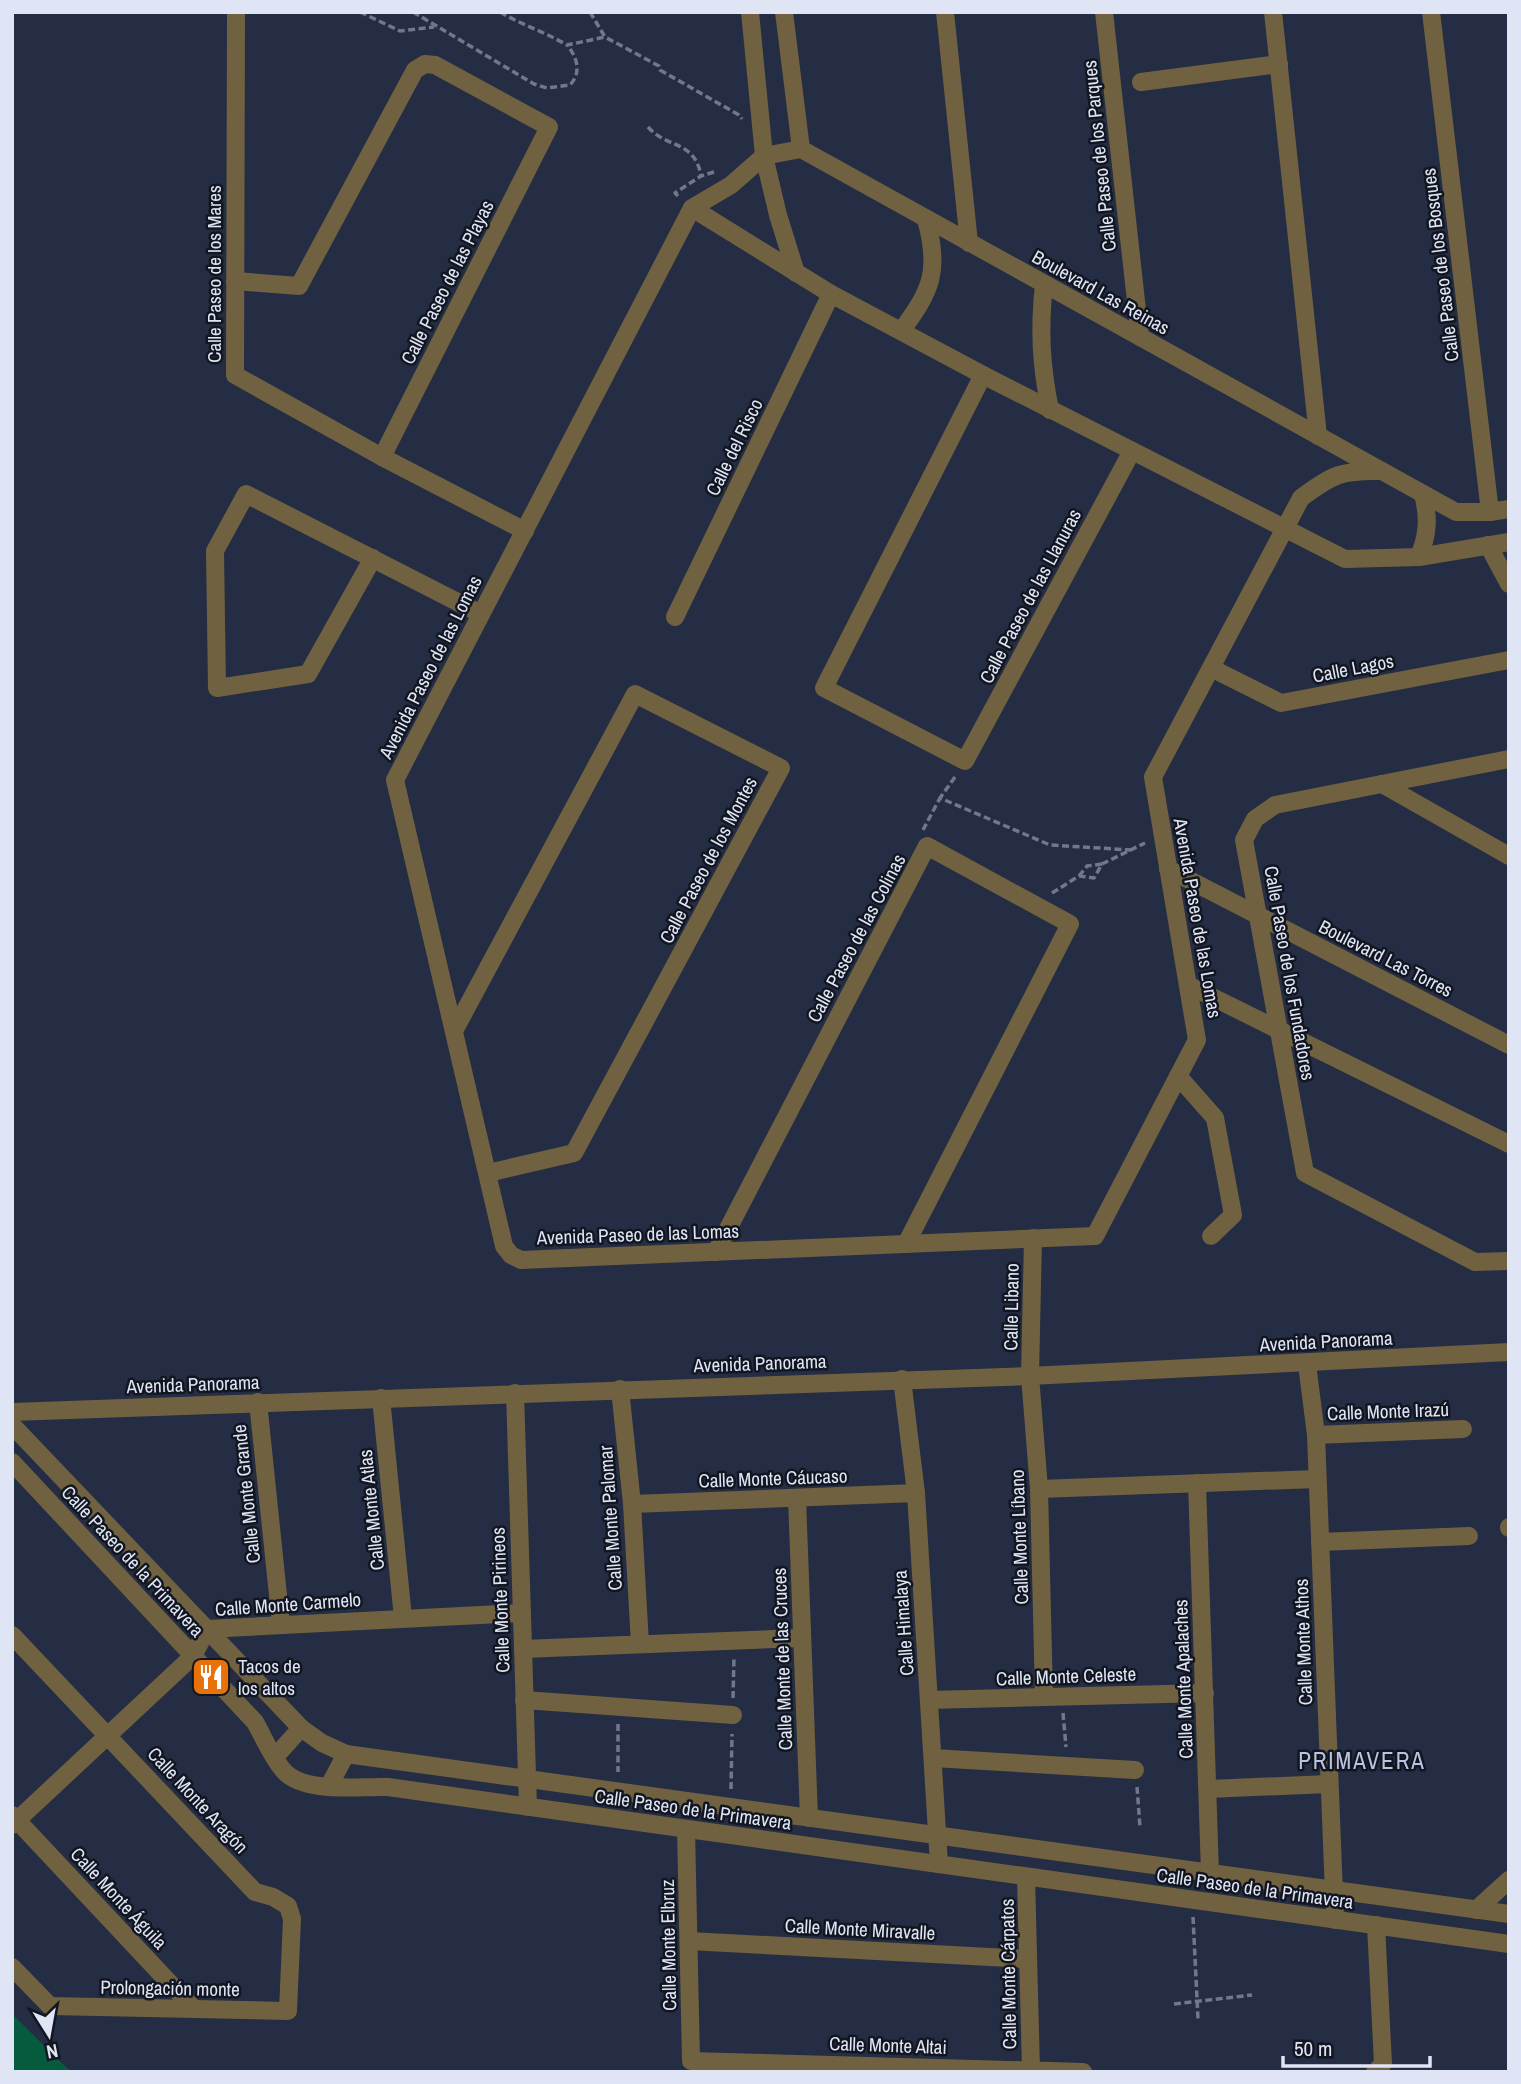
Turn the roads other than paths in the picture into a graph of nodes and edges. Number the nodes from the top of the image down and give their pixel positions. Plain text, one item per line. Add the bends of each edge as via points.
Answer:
1 (236, 12) edge
2 (750, 12) edge
3 (784, 12) edge
4 (945, 12) edge
5 (1104, 12) edge
6 (1273, 12) edge
7 (1431, 12) edge
8 (1279, 64) junction
9 (1140, 82) dead end
10 (801, 149) junction
11 (764, 156) junction
12 (692, 208) junction
13 (926, 219) junction
14 (969, 243) junction
15 (796, 273) junction
16 (235, 281) junction
17 (1044, 284) junction
18 (831, 294) junction
19 (901, 331) junction
20 (1140, 337) junction
21 (983, 375) junction
22 (1051, 410) junction
23 (1318, 436) junction
24 (1132, 451) junction
25 (382, 457) junction
26 (1382, 471) junction
27 (1423, 494) junction
28 (1509, 509) edge
29 (1490, 512) junction
30 (1285, 528) junction
31 (524, 531) junction
32 (1509, 542) edge
33 (1488, 545) junction
34 (1419, 557) junction
35 (373, 558) junction
36 (1509, 584) edge
37 (481, 614) junction
38 (675, 617) dead end
39 (1509, 660) edge
40 (1211, 668) junction
41 (1509, 759) edge
42 (1381, 784) junction
43 (1509, 856) edge
44 (1168, 869) junction
45 (1258, 915) junction
46 (1188, 985) junction
47 (1279, 1030) junction
48 (454, 1031) junction
49 (1509, 1045) edge
50 (1178, 1076) junction
51 (1509, 1144) edge
52 (488, 1173) junction
53 (1211, 1236) dead end
54 (1033, 1238) junction
55 (906, 1244) junction
56 (716, 1252) junction
57 (1509, 1261) edge
58 (1509, 1352) edge
59 (1307, 1364) junction
60 (1030, 1376) junction
61 (902, 1379) junction
62 (620, 1389) junction
63 (515, 1393) junction
64 (381, 1398) junction
65 (258, 1402) junction
66 (12, 1412) edge
67 (12, 1424) edge
68 (1463, 1429) dead end
69 (1316, 1435) junction
70 (12, 1462) edge
71 (1317, 1479) junction
72 (1197, 1483) junction
73 (1039, 1489) junction
74 (916, 1493) junction
75 (797, 1498) junction
76 (632, 1504) junction
77 (1469, 1536) dead end
78 (1320, 1542) junction
79 (522, 1613) junction
80 (402, 1618) junction
81 (281, 1623) junction
82 (207, 1629) junction
83 (12, 1635) edge
84 (802, 1637) junction
85 (640, 1644) junction
86 (523, 1650) junction
87 (193, 1656) junction
88 (1205, 1693) junction
89 (1053, 1697) junction
90 (524, 1700) junction
91 (929, 1700) junction
92 (733, 1715) dead end
93 (301, 1728) junction
94 (108, 1735) junction
95 (346, 1755) junction
96 (275, 1757) junction
97 (933, 1758) junction
98 (1135, 1770) road end
99 (527, 1779) junction
100 (1329, 1784) junction
101 (329, 1786) junction
102 (1208, 1789) junction
103 (528, 1807) junction
104 (809, 1818) junction
105 (14, 1820) edge
106 (686, 1829) junction
107 (938, 1836) junction
108 (939, 1864) junction
109 (1210, 1873) junction
110 (1027, 1877) junction
111 (1509, 1880) edge
112 (1334, 1890) junction
113 (1476, 1910) junction
114 (1509, 1914) edge
115 (1335, 1920) junction
116 (1376, 1925) junction
117 (689, 1941) junction
118 (1509, 1944) edge
119 (1028, 1959) junction
120 (12, 1967) edge
121 (194, 2009) junction
122 (288, 2011) joint
123 (691, 2061) joint
124 (1031, 2070) edge
125 (1083, 2072) edge
126 (1375, 2072) edge

1 - 16 street, Calle Paseo de los Mares
2 - 11 street
3 - 10 street
4 - 14 street
5 - 20 street, Calle Paseo de los Parques
6 - 8 street
7 - 29 street, Calle Paseo de los Bosques
8 - 9 street
8 - 23 street
10 - 11 street
10 - 13 street, Boulevard Las Reinas
11 - 12 street via 731,185
11 - 15 street
12 - 15 street
12 - 31 street, Avenida Paseo de las Lomas
13 - 14 street, Boulevard Las Reinas
13 - 19 street via 934,247 932,276 922,304
14 - 17 street, Boulevard Las Reinas
15 - 18 street
16 - 25 street, Calle Paseo de los Mares via 235,375
16 - 25 street, Calle Paseo de las Playas via 299,286 415,70 425,64 435,65 549,127
17 - 20 street, Boulevard Las Reinas
17 - 22 street via 1042,369
18 - 19 street
18 - 38 street, Calle del Risco
19 - 21 street
20 - 23 street, Boulevard Las Reinas
21 - 22 street
21 - 24 street, Calle Paseo de las Llanuras via 824,688 965,761
22 - 24 street
23 - 26 street, Boulevard Las Reinas
24 - 30 street
25 - 31 street, Calle Paseo de los Mares
26 - 27 street, Boulevard Las Reinas
26 - 30 street, Avenida Paseo de las Lomas via 1353,470 1325,480 1301,498
27 - 29 street, Boulevard Las Reinas via 1456,512
27 - 34 street via 1427,537
28 - 29 street, Boulevard Las Reinas
30 - 34 street via 1345,559
30 - 40 street, Avenida Paseo de las Lomas
31 - 37 street, Avenida Paseo de las Lomas
32 - 33 street
33 - 34 street
33 - 36 street
35 - 35 street via 308,674 217,688 215,551 247,494
35 - 37 street
37 - 48 street, Avenida Paseo de las Lomas via 395,780
39 - 40 street, Calle Lagos via 1281,703
40 - 44 street, Avenida Paseo de las Lomas via 1153,777
41 - 42 street, Calle Paseo de los Fundadores
42 - 43 street
42 - 45 street, Calle Paseo de los Fundadores via 1275,805 1255,819 1244,840
44 - 45 street, Boulevard Las Torres
44 - 46 street, Avenida Paseo de las Lomas
45 - 47 street, Calle Paseo de los Fundadores
45 - 49 street, Boulevard Las Torres
46 - 47 street
46 - 50 street, Avenida Paseo de las Lomas via 1197,1040
47 - 51 street
47 - 57 street, Calle Paseo de los Fundadores via 1305,1173 1475,1262
48 - 52 street, Avenida Paseo de las Lomas
48 - 52 street, Calle Paseo de los Montes via 635,694 781,768 574,1153
50 - 53 street via 1215,1118 1233,1216
50 - 54 street, Avenida Paseo de las Lomas via 1095,1236
52 - 56 street, Avenida Paseo de las Lomas via 505,1246 521,1260
54 - 55 street, Avenida Paseo de las Lomas
54 - 60 street, Calle Libano
55 - 56 street, Avenida Paseo de las Lomas
55 - 56 street, Calle Paseo de las Colinas via 1070,924 927,846
58 - 59 street, Avenida Panorama
59 - 60 street, Avenida Panorama
59 - 69 street, Calle Monte Athos
60 - 61 street, Avenida Panorama
60 - 73 street, Calle Monte Líbano
61 - 62 street, Avenida Panorama
61 - 74 street, Calle Himalaya
62 - 63 street, Avenida Panorama
62 - 76 street, Calle Monte Palomar
63 - 64 street, Avenida Panorama
63 - 79 street, Calle Monte Pirineos
64 - 65 street, Avenida Panorama
64 - 80 street, Calle Monte Atlas
65 - 66 street, Avenida Panorama
65 - 81 street, Calle Monte Grande
67 - 82 street, Calle Paseo de la Primavera
68 - 69 street, Calle Monte Irazú
69 - 71 street, Calle Monte Athos
70 - 87 street, Calle Paseo de la Primavera
71 - 72 street
71 - 78 street, Calle Monte Athos
72 - 73 street
72 - 88 street, Calle Monte Apalaches
73 - 89 street, Calle Monte Líbano
74 - 75 street, Calle Monte Cáucaso
74 - 91 street, Calle Himalaya
75 - 76 street, Calle Monte Cáucaso
75 - 84 street, Calle Monte de las Cruces
76 - 85 street, Calle Monte Palomar
77 - 78 street
78 - 100 street, Calle Monte Athos
79 - 80 street, Calle Monte Carmelo
79 - 86 street, Calle Monte Pirineos
80 - 81 street, Calle Monte Carmelo
81 - 82 street, Calle Monte Carmelo
82 - 87 street, Calle Monte Carmelo
82 - 93 street, Calle Paseo de la Primavera
83 - 94 street, Calle Monte Aragón
84 - 85 street
84 - 104 street, Calle Monte de las Cruces
85 - 86 street
86 - 90 street, Calle Monte Pirineos
87 - 94 street, Calle Monte Carmelo
87 - 96 street, Calle Paseo de la Primavera via 255,1722
88 - 89 street, Calle Monte Celeste
88 - 102 street, Calle Monte Apalaches
89 - 91 street, Calle Monte Celeste
90 - 92 street
90 - 99 street, Calle Monte Pirineos
91 - 97 street, Calle Himalaya
93 - 95 street, Calle Paseo de la Primavera
93 - 96 street
94 - 105 street, Calle Monte Carmelo
94 - 122 street, Calle Monte Aragón via 255,1892 288,1906 292,1919
95 - 99 street, Calle Paseo de la Primavera
95 - 101 street
96 - 101 street, Calle Paseo de la Primavera via 297,1781
97 - 98 street
97 - 107 street, Calle Himalaya
99 - 103 street, Calle Monte Pirineos
99 - 104 street, Calle Paseo de la Primavera
100 - 102 street
100 - 112 street, Calle Monte Athos
101 - 103 street, Calle Paseo de la Primavera via 388,1787
102 - 109 street, Calle Monte Apalaches
103 - 106 street, Calle Paseo de la Primavera
104 - 107 street, Calle Paseo de la Primavera
105 - 121 street, Calle Monte Águila
106 - 108 street, Calle Paseo de la Primavera
106 - 117 street, Calle Monte Elbruz
107 - 108 street, Calle Himalaya
107 - 109 street, Calle Paseo de la Primavera
108 - 110 street, Calle Paseo de la Primavera
109 - 112 street, Calle Paseo de la Primavera
110 - 115 street, Calle Paseo de la Primavera
110 - 119 street, Calle Monte Cárpatos
111 - 113 street
112 - 113 street, Calle Paseo de la Primavera
112 - 115 street, Calle Monte Athos
113 - 114 street, Calle Paseo de la Primavera
115 - 116 street, Calle Paseo de la Primavera
116 - 118 street, Calle Paseo de la Primavera
116 - 126 street via 1383,2064
117 - 119 street, Calle Monte Miravalle
117 - 123 street, Calle Monte Elbruz
119 - 124 street, Calle Monte Cárpatos
120 - 121 street, Prolongación monte via 50,2006
121 - 122 street, Prolongación monte
123 - 124 street, Calle Monte Altai
124 - 125 street, Calle Monte Altai

